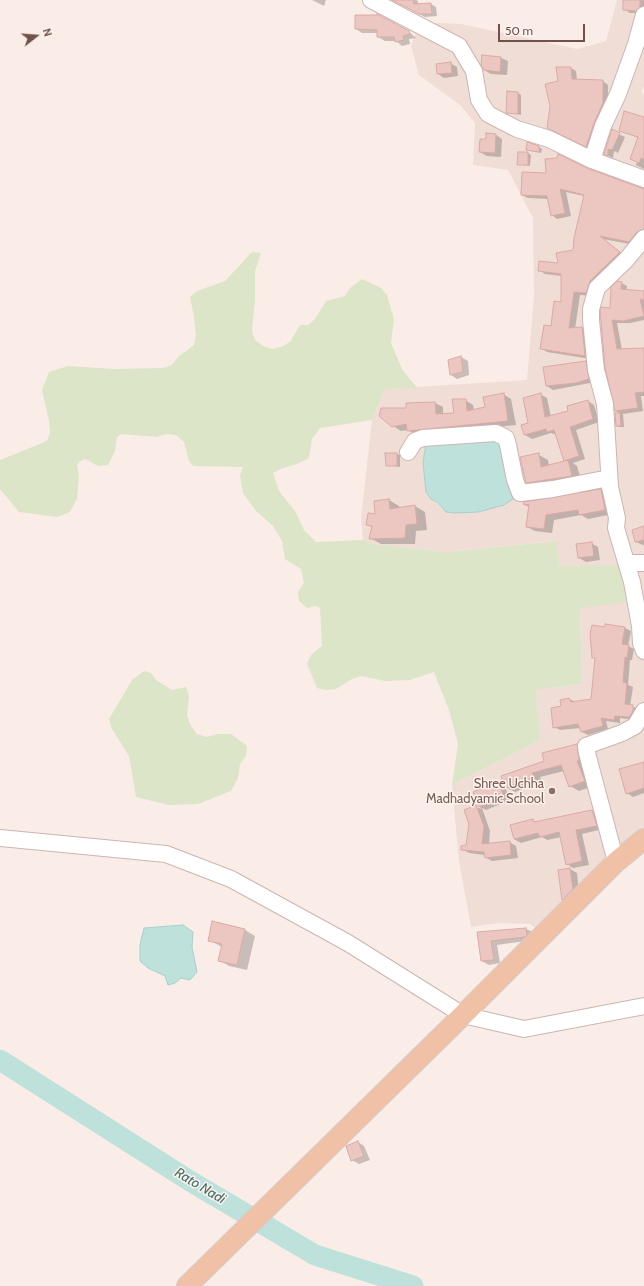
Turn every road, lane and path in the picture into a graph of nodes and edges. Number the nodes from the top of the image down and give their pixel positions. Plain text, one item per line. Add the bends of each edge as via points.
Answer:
1 (371, 0) edge
2 (644, 15) edge
3 (592, 160) junction
4 (644, 179) edge
5 (644, 238) edge
6 (408, 452) dead end
7 (609, 478) junction
8 (628, 563) junction
9 (644, 563) edge
10 (644, 651) edge
11 (644, 711) edge
12 (0, 838) edge
13 (644, 839) edge
14 (616, 862) junction
15 (644, 1006) edge
16 (463, 1015) junction
17 (187, 1286) edge

1 - 3 street via 459,46 474,71 479,100 488,114
2 - 3 street via 636,44
3 - 4 street
5 - 7 street via 597,288 591,309 591,337 604,404
6 - 7 street via 415,441 423,438 496,433 506,438 520,492 553,489
7 - 8 street via 617,518 616,528
8 - 9 street
8 - 10 street
11 - 14 street via 635,726 586,746
12 - 16 street via 166,854 231,879 348,943
13 - 14 main road
14 - 16 main road
15 - 16 street via 524,1029
16 - 17 main road

